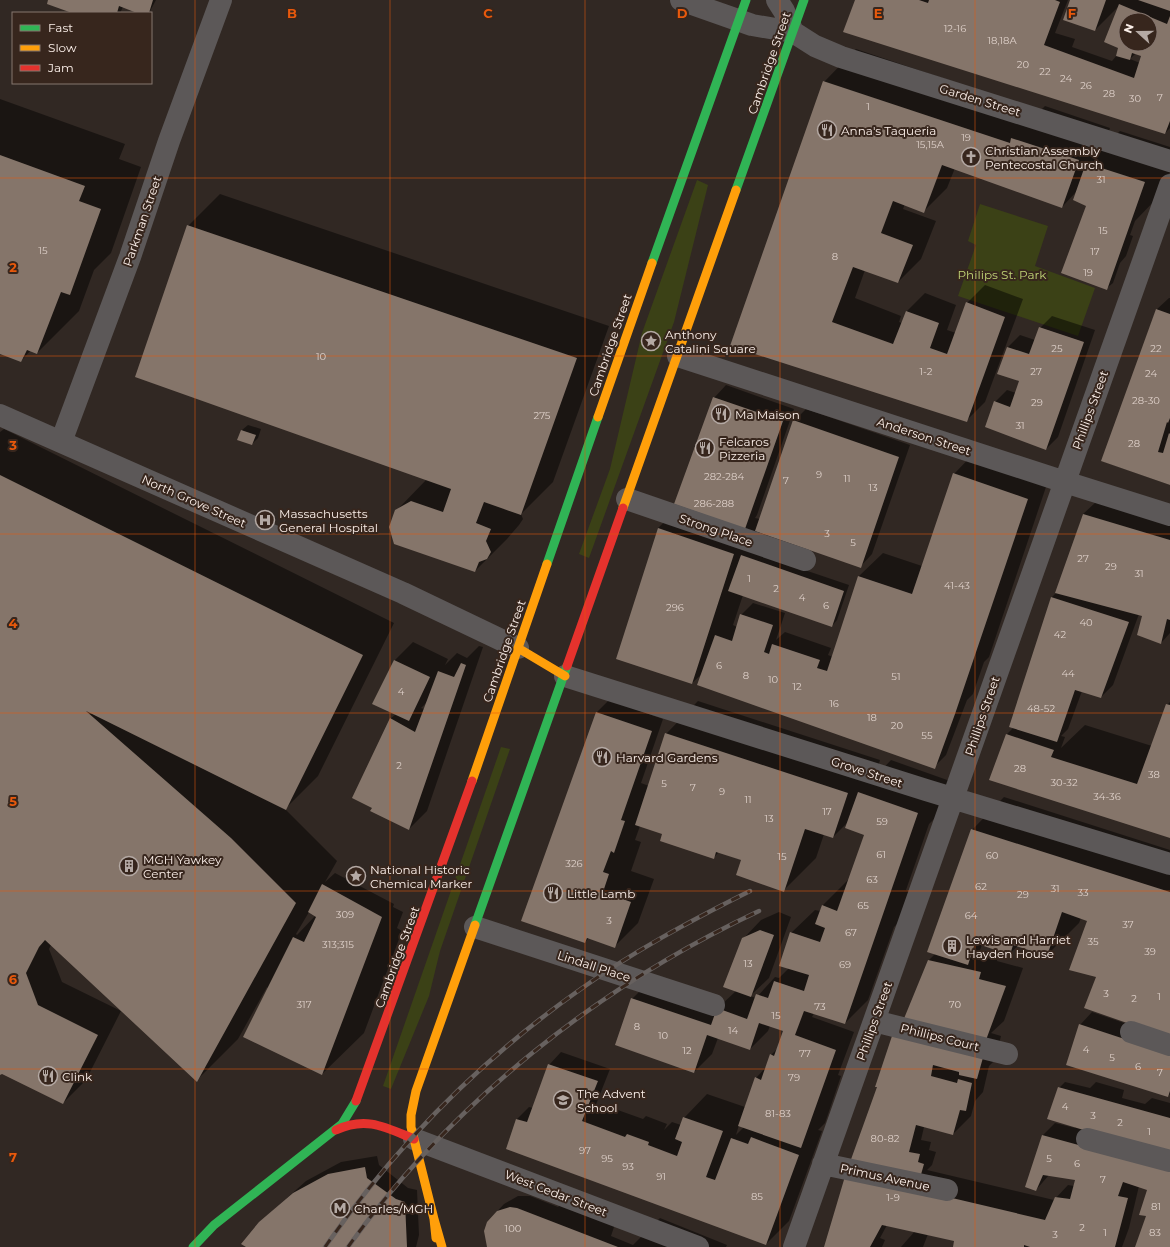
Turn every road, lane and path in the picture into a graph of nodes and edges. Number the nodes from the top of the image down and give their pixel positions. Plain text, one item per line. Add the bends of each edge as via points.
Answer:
1 (221, 0) edge
2 (681, 0) edge
3 (746, 0) edge
4 (777, 0) edge
5 (804, 0) edge
6 (738, 21) junction
7 (793, 32) junction
8 (1170, 161) edge
9 (1170, 185) edge
10 (678, 356) junction
11 (0, 415) edge
12 (61, 442) junction
13 (1065, 482) junction
14 (627, 499) junction
15 (1170, 515) edge
16 (805, 560) dead end
17 (518, 648) junction
18 (565, 676) junction
19 (953, 798) junction
20 (1170, 864) edge
21 (475, 928) junction
22 (714, 1005) dead end
23 (874, 1021) junction
24 (1131, 1032) dead end
25 (1170, 1045) edge
26 (1007, 1054) dead end
27 (333, 1131) junction
28 (414, 1139) junction
29 (1086, 1139) dead end
30 (1170, 1161) edge
31 (823, 1164) junction
32 (947, 1190) dead end
33 (434, 1219) junction
34 (192, 1247) edge
35 (437, 1247) edge
36 (442, 1247) edge
37 (698, 1247) edge
38 (794, 1247) edge

1 - 12 street, Parkman Street
2 - 6 street
3 - 6 main road, Cambridge Street
4 - 7 street
5 - 7 main road, Cambridge Street
6 - 7 street
6 - 17 main road, Cambridge Street
7 - 8 street, Garden Street via 815,46 841,56
7 - 10 main road, Cambridge Street
9 - 13 street, Phillips Street
10 - 13 street, Anderson Street
10 - 14 main road, Cambridge Street
11 - 12 street, North Grove Street
12 - 17 street, North Grove Street via 403,593
13 - 15 street, Anderson Street
13 - 19 street, Phillips Street
14 - 16 street, Strong Place
14 - 18 main road, Cambridge Street
17 - 18 main road
17 - 27 main road, Cambridge Street via 363,1087 347,1117
18 - 19 street, Grove Street
18 - 21 main road, Cambridge Street
19 - 20 street, Grove Street
19 - 23 street, Phillips Street
21 - 22 street, Lindall Place
21 - 28 main road, Cambridge Street via 415,1097 411,1115
23 - 26 street, Phillips Court
23 - 31 street, Phillips Street
24 - 25 street
27 - 28 main road via 350,1122 366,1122
27 - 34 main road, Cambridge Street via 214,1224
28 - 33 main road, Cambridge Street
28 - 37 street, West Cedar Street
29 - 30 street
31 - 32 street, Primus Avenue
31 - 38 street, Phillips Street
33 - 35 main road, Cambridge Street
33 - 36 main road

